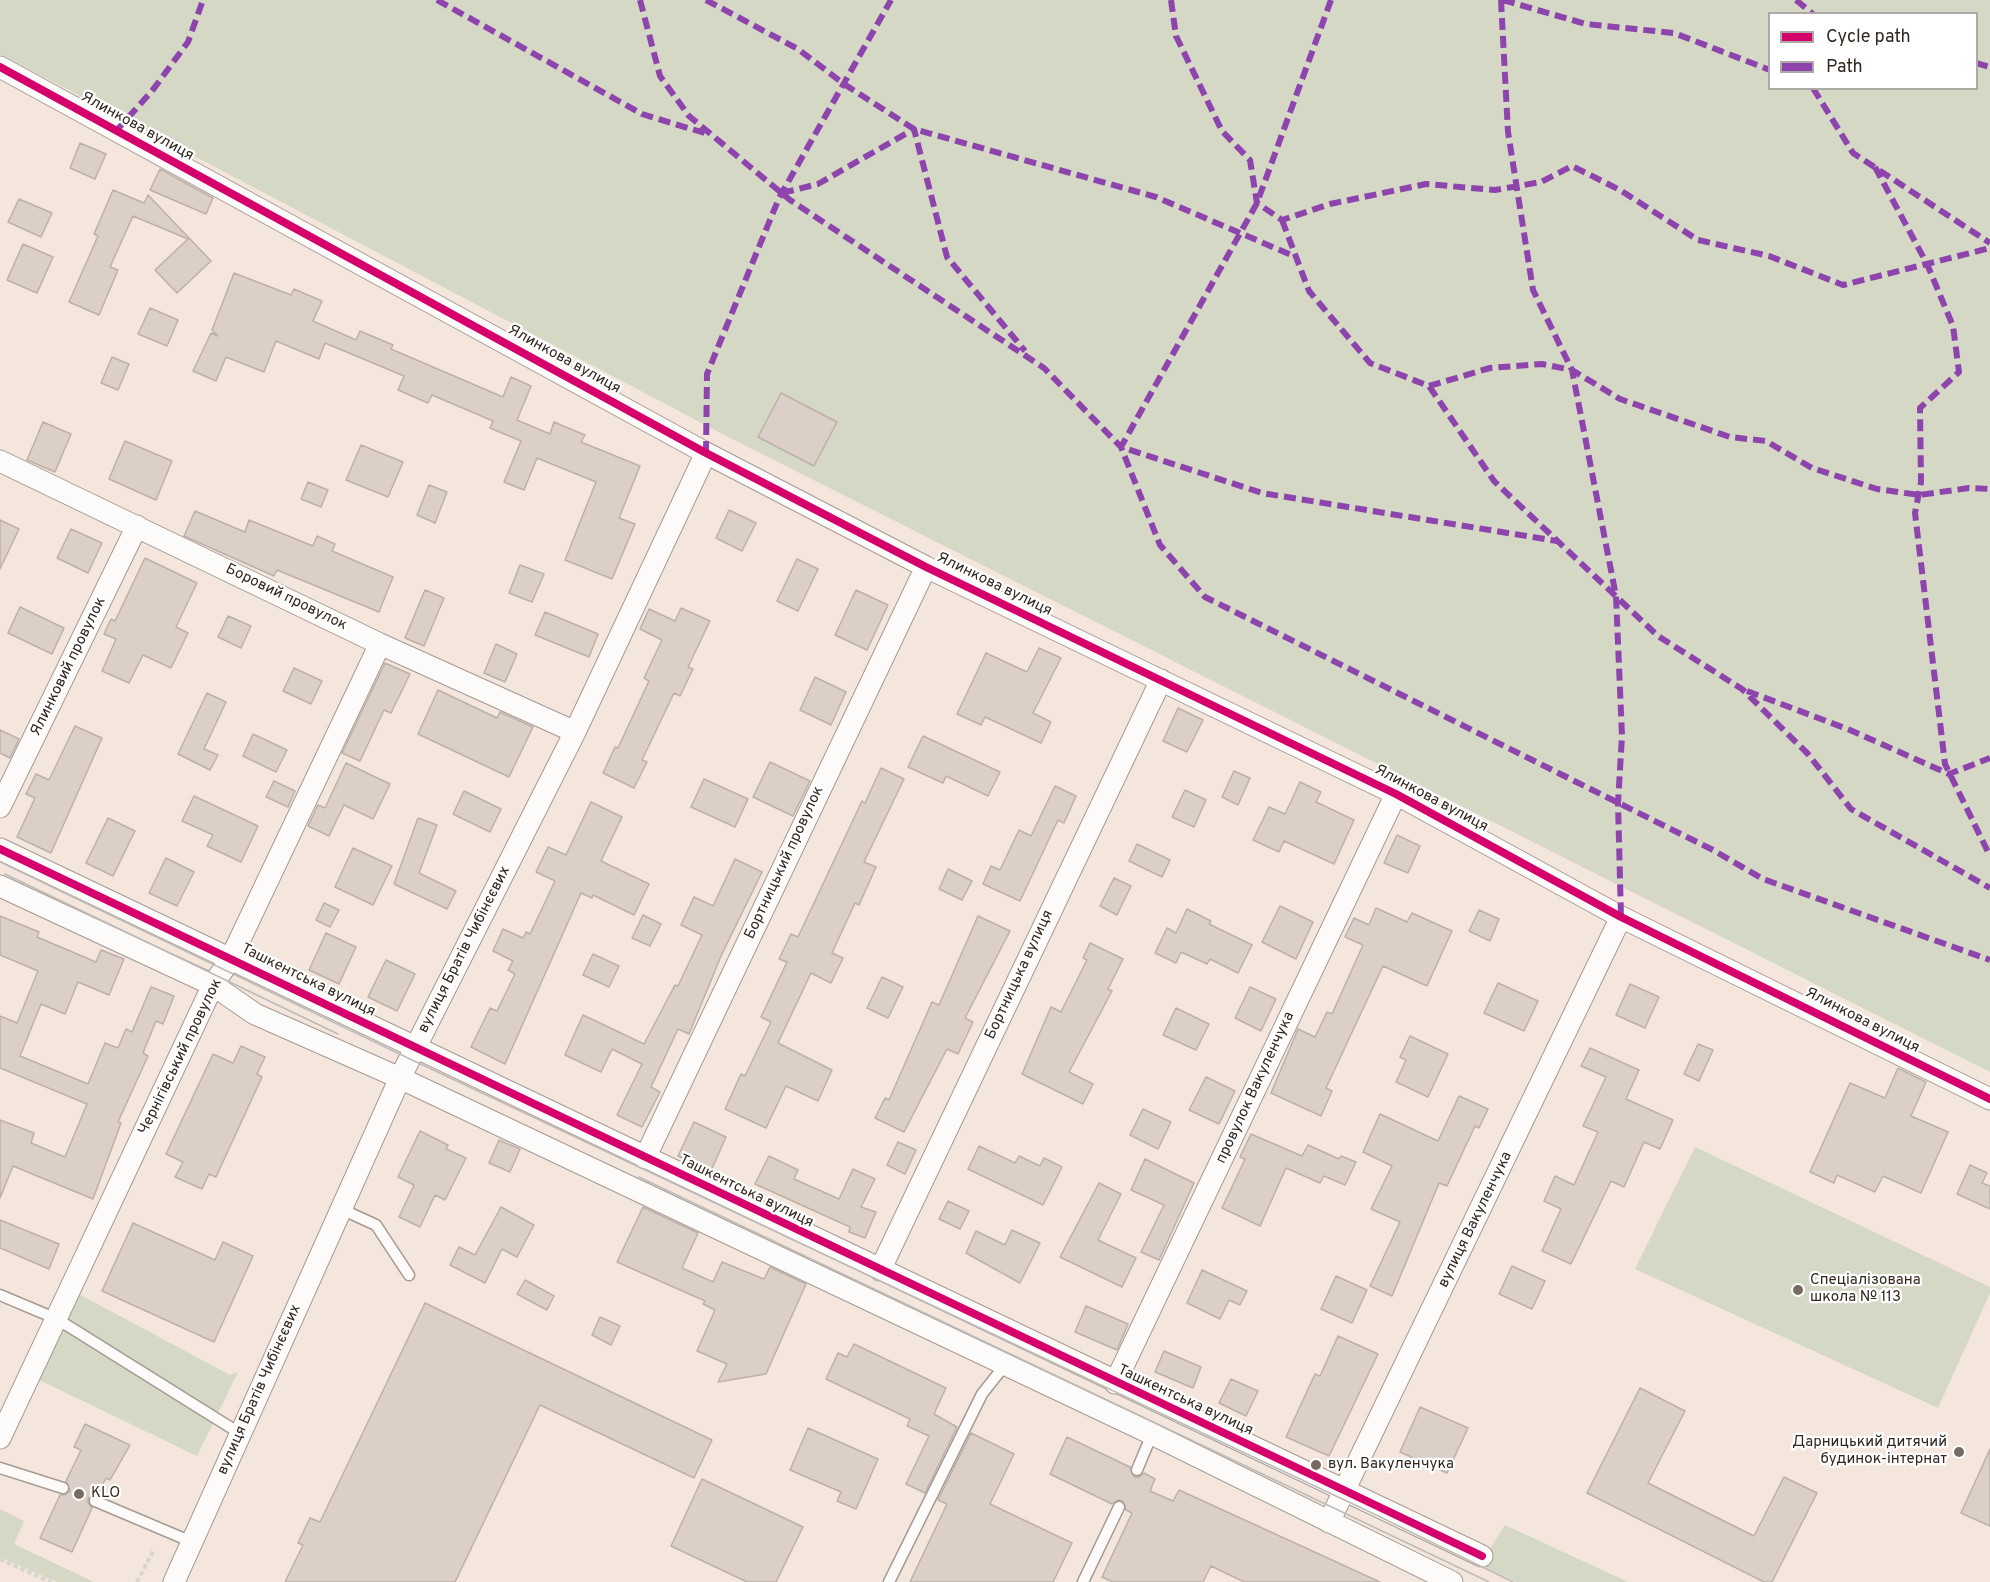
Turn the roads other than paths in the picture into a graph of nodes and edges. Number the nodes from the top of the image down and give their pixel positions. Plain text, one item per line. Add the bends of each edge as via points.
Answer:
1 (0, 68) edge
2 (706, 453) junction
3 (0, 461) edge
4 (137, 526) junction
5 (926, 567) junction
6 (380, 644) junction
7 (1161, 680) junction
8 (574, 732) junction
9 (1396, 794) junction
10 (0, 807) edge
11 (0, 849) edge
12 (0, 886) edge
13 (1621, 917) junction
14 (231, 958) junction
15 (213, 985) junction
16 (416, 1048) junction
17 (400, 1078) junction
18 (1990, 1099) edge
19 (645, 1158) junction
20 (341, 1209) junction
21 (880, 1270) junction
22 (409, 1275) dead end
23 (0, 1295) edge
24 (57, 1318) junction
25 (1005, 1365) junction
26 (1115, 1383) junction
27 (241, 1434) junction
28 (1152, 1434) junction
29 (0, 1438) edge
30 (0, 1468) edge
31 (1137, 1470) dead end
32 (63, 1488) dead end
33 (1346, 1490) junction
34 (95, 1501) dead end
35 (1119, 1507) dead end
36 (1329, 1522) junction
37 (192, 1542) junction
38 (1482, 1556) dead end
39 (174, 1582) edge
40 (889, 1582) edge
41 (1083, 1582) edge
42 (1452, 1582) edge

1 - 2 street, Ялинкова вулиця
2 - 5 street, Ялинкова вулиця
2 - 8 street, вулиця Братів Чибінєєвих
3 - 4 street, Боровий провулок
4 - 6 street, Боровий провулок
4 - 10 street, Ялинковий провулок
5 - 7 street, Ялинкова вулиця
5 - 19 street, Бортницький провулок
6 - 8 street, Боровий провулок
6 - 14 street, Чернігівський провулок
7 - 9 street, Ялинкова вулиця
7 - 21 street, Бортницька вулиця
8 - 16 street, вулиця Братів Чибінєєвих
9 - 13 street, Ялинкова вулиця
9 - 26 street, провулок Вакуленчука
11 - 14 street, Ташкентська вулиця
12 - 15 street
13 - 18 street, Ялинкова вулиця
13 - 33 street, вулиця Вакуленчука
14 - 15 street, Чернігівський провулок
14 - 16 street, Ташкентська вулиця
15 - 17 street via 255,1014
15 - 24 street, Чернігівський провулок
16 - 17 street, вулиця Братів Чибінєєвих
16 - 19 street, Ташкентська вулиця
17 - 20 street, вулиця Братів Чибінєєвих
17 - 25 street
19 - 21 street, Ташкентська вулиця
20 - 22 lane via 376,1225
20 - 27 street, вулиця Братів Чибінєєвих
21 - 26 street, Ташкентська вулиця
23 - 24 lane
24 - 27 lane
24 - 29 street, Чернігівський провулок
25 - 28 street
25 - 40 lane via 982,1394
26 - 33 street, Ташкентська вулиця
27 - 37 street, вулиця Братів Чибінєєвих
28 - 31 lane
28 - 36 street
30 - 32 lane
33 - 36 street, вулиця Вакуленчука
33 - 38 street, Ташкентська вулиця
34 - 37 lane
35 - 41 lane
36 - 42 street
37 - 39 street, вулиця Братів Чибінєєвих

